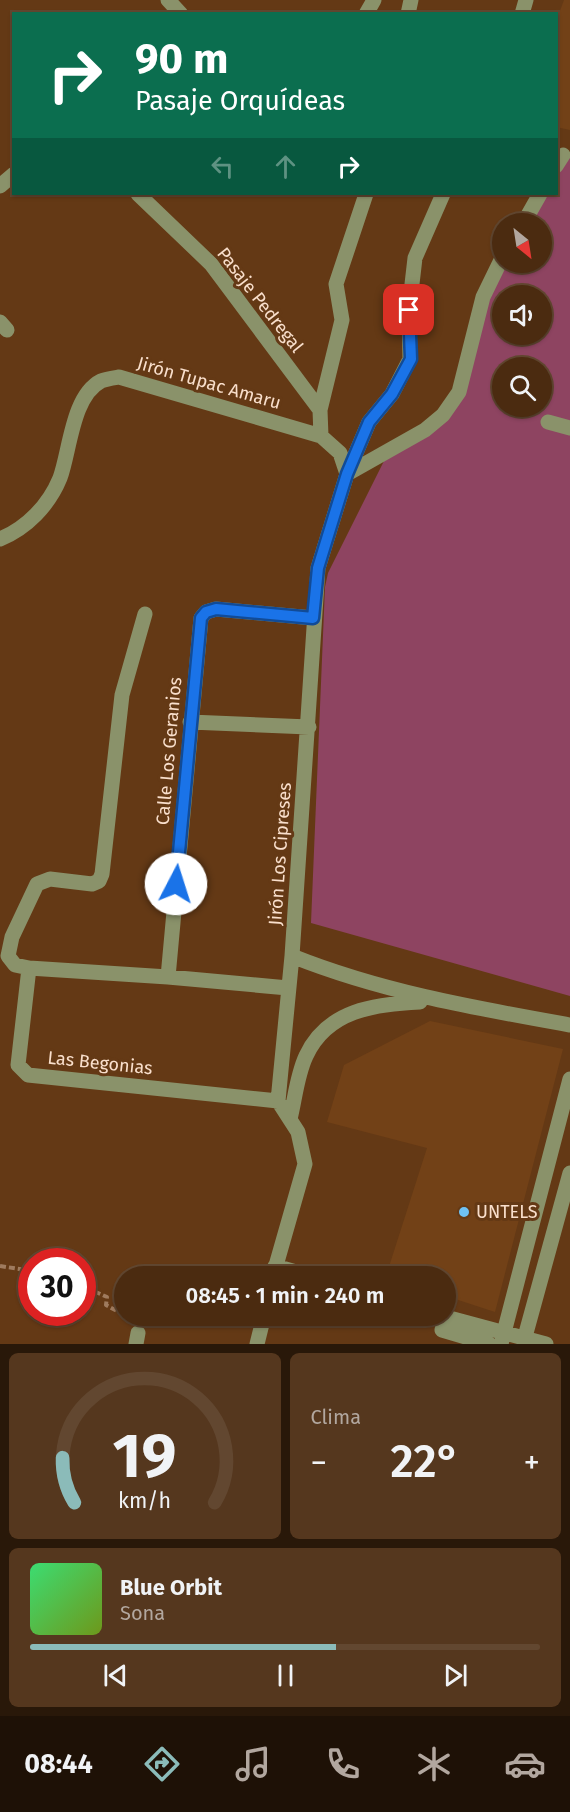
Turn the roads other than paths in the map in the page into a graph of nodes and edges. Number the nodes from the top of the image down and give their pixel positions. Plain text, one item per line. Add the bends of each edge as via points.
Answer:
1 (168, 0) edge
2 (179, 12) edge
3 (12, 176) edge
4 (0, 186) edge
5 (139, 195) edge
6 (366, 195) edge
7 (442, 195) edge
8 (539, 195) edge
9 (529, 213) edge
10 (495, 273) edge
11 (320, 410) junction
12 (548, 422) dead end
13 (570, 428) edge
14 (321, 436) junction
15 (347, 474) junction
16 (0, 539) edge
17 (145, 614) dead end
18 (313, 618) junction
19 (190, 722) junction
20 (309, 727) junction
21 (292, 956) junction
22 (28, 968) junction
23 (168, 977) junction
24 (288, 988) junction
25 (438, 1002) junction
26 (570, 1025) edge
27 (570, 1079) edge
28 (278, 1101) junction
29 (290, 1119) junction
30 (570, 1173) edge
31 (275, 1266) edge
32 (262, 1326) edge
33 (443, 1326) edge
34 (502, 1338) edge
35 (524, 1341) edge
36 (257, 1344) edge
37 (489, 1344) edge
38 (546, 1344) edge

1 - 2 street
3 - 4 street
5 - 11 street, Pasaje Pedregal via 211,264
6 - 11 street via 336,284 342,320
7 - 15 street, Jirón Los Cipreses via 415,258 409,310 411,359 392,394 369,422
8 - 9 street
10 - 15 street via 483,297 459,392 443,415 425,430
11 - 14 street
12 - 13 street
14 - 15 street via 340,453
14 - 16 street, Jirón Tupac Amaru via 119,376 100,382 89,392 77,414 60,478 45,506 14,533
15 - 18 street, Jirón Los Cipreses via 318,568
17 - 22 street via 123,694 102,874 92,884 50,879 37,884 12,937 8,956 15,965
18 - 19 street, Calle Los Geranios via 216,609 206,612 201,618
18 - 20 street, Jirón Los Cipreses
19 - 20 street
19 - 23 street, Calle Los Geranios
20 - 21 street, Jirón Los Cipreses
21 - 24 street, Jirón Los Cipreses
21 - 25 street via 360,981
22 - 23 street
22 - 28 street, Las Begonias via 18,1065 28,1075
23 - 24 street
24 - 28 street, Jirón Los Cipreses
25 - 26 street
25 - 29 street via 390,1003 343,1016 321,1034 305,1057
27 - 34 street
28 - 29 street
29 - 31 street via 298,1132 305,1164
30 - 35 street
32 - 36 street
33 - 34 street
33 - 37 street
34 - 35 street
35 - 38 street

